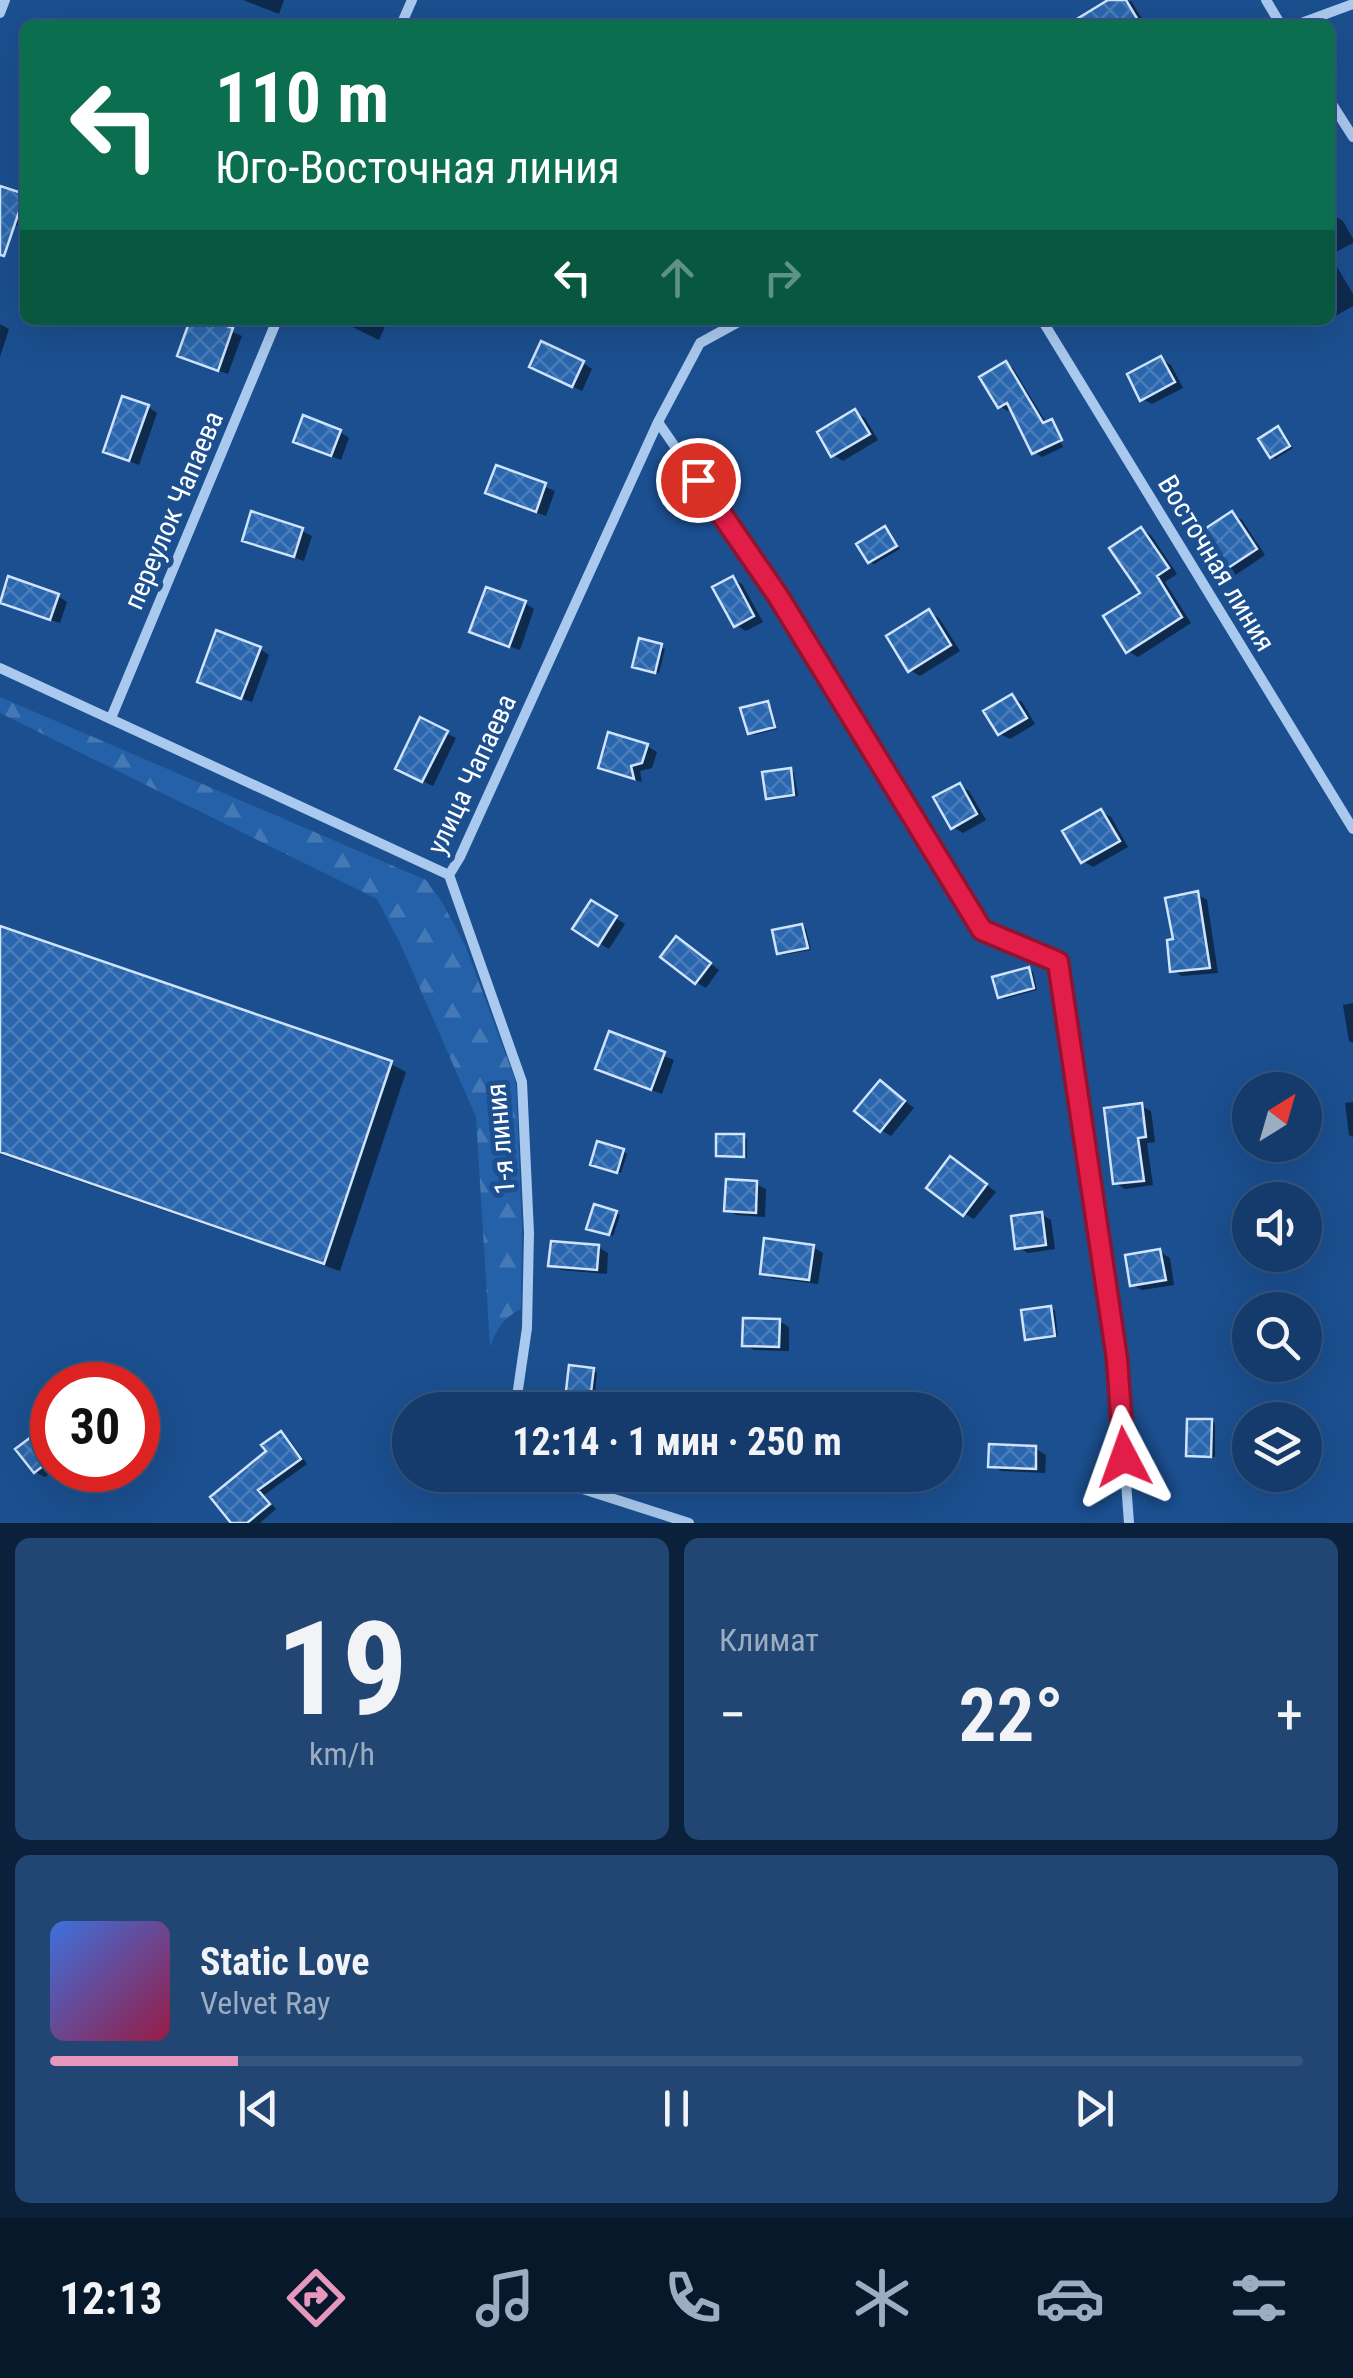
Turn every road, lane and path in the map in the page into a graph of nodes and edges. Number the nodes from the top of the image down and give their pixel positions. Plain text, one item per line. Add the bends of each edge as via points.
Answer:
1 (5, 0) edge
2 (1353, 4) edge
3 (0, 13) edge
4 (1310, 20) edge
5 (1335, 109) edge
6 (1353, 137) edge
7 (276, 325) edge
8 (732, 325) edge
9 (1045, 325) edge
10 (658, 422) junction
11 (0, 668) edge
12 (111, 718) junction
13 (1353, 829) edge
14 (449, 875) junction
15 (518, 1392) edge
16 (592, 1492) edge
17 (689, 1523) edge
18 (1129, 1523) edge

1 - 3 street
2 - 4 street
5 - 6 street
7 - 12 street, переулок Чапаева
8 - 10 street, улица Чапаева via 700,342
9 - 13 street, Восточная линия
10 - 14 street, улица Чапаева
10 - 18 street via 778,596 982,930 1058,962 1117,1359
11 - 12 street, улица Чапаева
12 - 14 street, улица Чапаева
14 - 15 street, 1-я линия via 522,1082 530,1233
16 - 17 street

